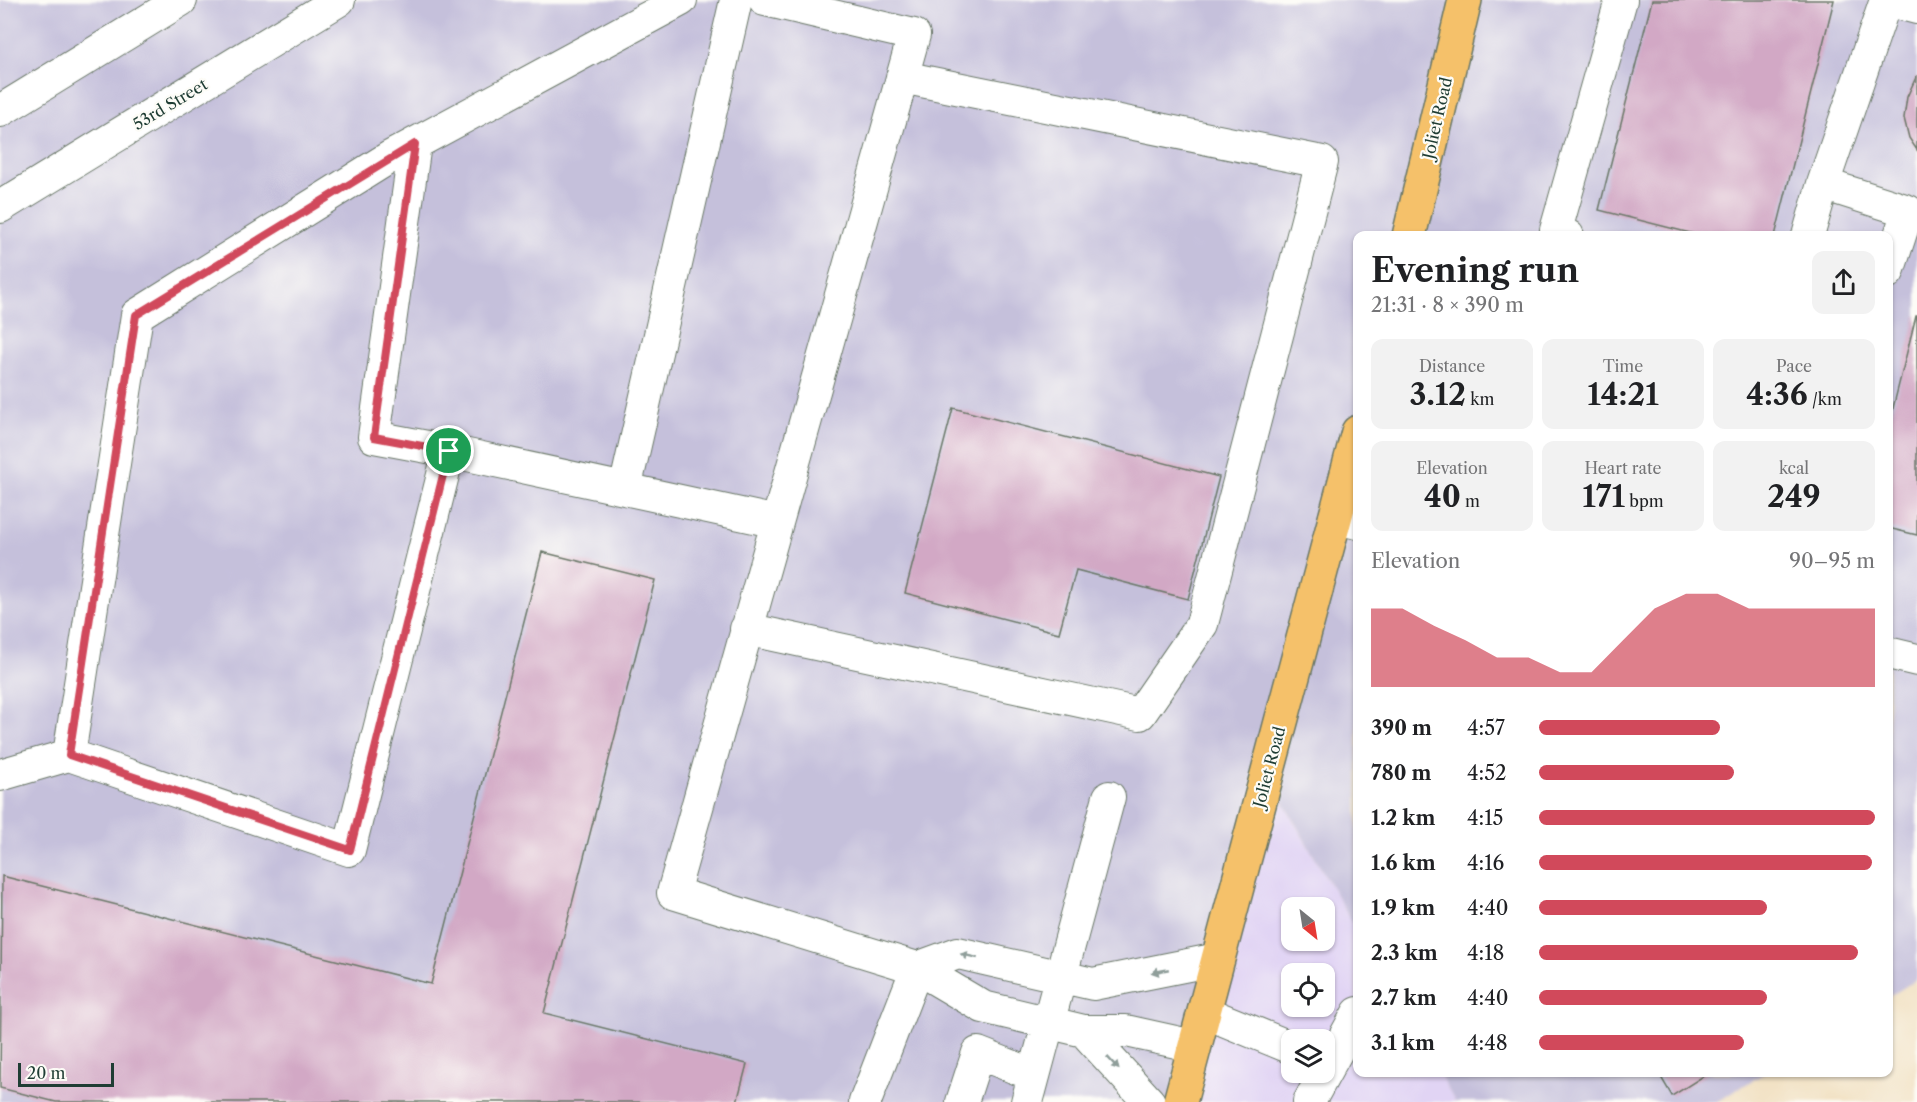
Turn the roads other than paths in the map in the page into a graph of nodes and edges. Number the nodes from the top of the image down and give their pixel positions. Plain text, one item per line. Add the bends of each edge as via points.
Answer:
1 (181, 0) edge
2 (339, 0) edge
3 (681, 0) edge
4 (736, 0) edge
5 (765, 0) edge
6 (1621, 0) edge
7 (1886, 0) edge
8 (1460, 2) edge
9 (1917, 8) edge
10 (902, 76) junction
11 (0, 111) edge
12 (415, 144) junction
13 (1823, 184) junction
14 (0, 207) edge
15 (1410, 231) edge
16 (1558, 231) edge
17 (1809, 231) edge
18 (1893, 257) edge
19 (449, 451) junction
20 (1353, 469) edge
21 (625, 489) junction
22 (1346, 521) edge
23 (777, 522) junction
24 (746, 629) junction
25 (1893, 654) edge
26 (1917, 660) edge
27 (69, 755) junction
28 (0, 775) edge
29 (1109, 797) dead end
30 (1218, 959) junction
31 (917, 968) junction
32 (1061, 977) junction
33 (1204, 1012) junction
34 (1353, 1021) edge
35 (1047, 1023) junction
36 (1084, 1031) junction
37 (1281, 1044) edge
38 (1194, 1047) junction
39 (1335, 1050) edge
40 (1318, 1083) edge
41 (1030, 1088) edge
42 (865, 1102) edge
43 (962, 1102) edge
44 (1149, 1102) edge
45 (1180, 1102) edge
46 (1309, 1102) edge

1 - 11 street
2 - 14 street, 53rd Street
3 - 12 street
4 - 21 street
5 - 10 street via 914,35
6 - 16 street
7 - 9 street
7 - 13 street
8 - 15 main road, Joliet Road
10 - 23 street
10 - 24 street via 1322,162 1202,624 1140,714
12 - 19 street via 374,437
12 - 27 street via 136,315
13 - 17 street
13 - 18 street via 1908,211
19 - 21 street
19 - 27 street via 350,850
20 - 22 main road, Joliet Road
21 - 23 street
22 - 30 main road, Joliet Road
23 - 24 street
24 - 31 street via 674,893
25 - 26 street
27 - 28 street
29 - 32 street
30 -> 32 street via 1093,984
30 - 33 main road, Joliet Road
32 -> 31 street via 958,953
31 - 35 street via 982,1007
31 - 42 street
32 - 35 street
33 - 37 street
33 - 38 main road, Joliet Road
34 - 39 street
35 - 36 street
35 - 41 street
36 - 38 street via 1126,1031
36 -> 44 street
38 - 45 main road, Joliet Road
40 - 46 street
41 - 43 street via 978,1053

